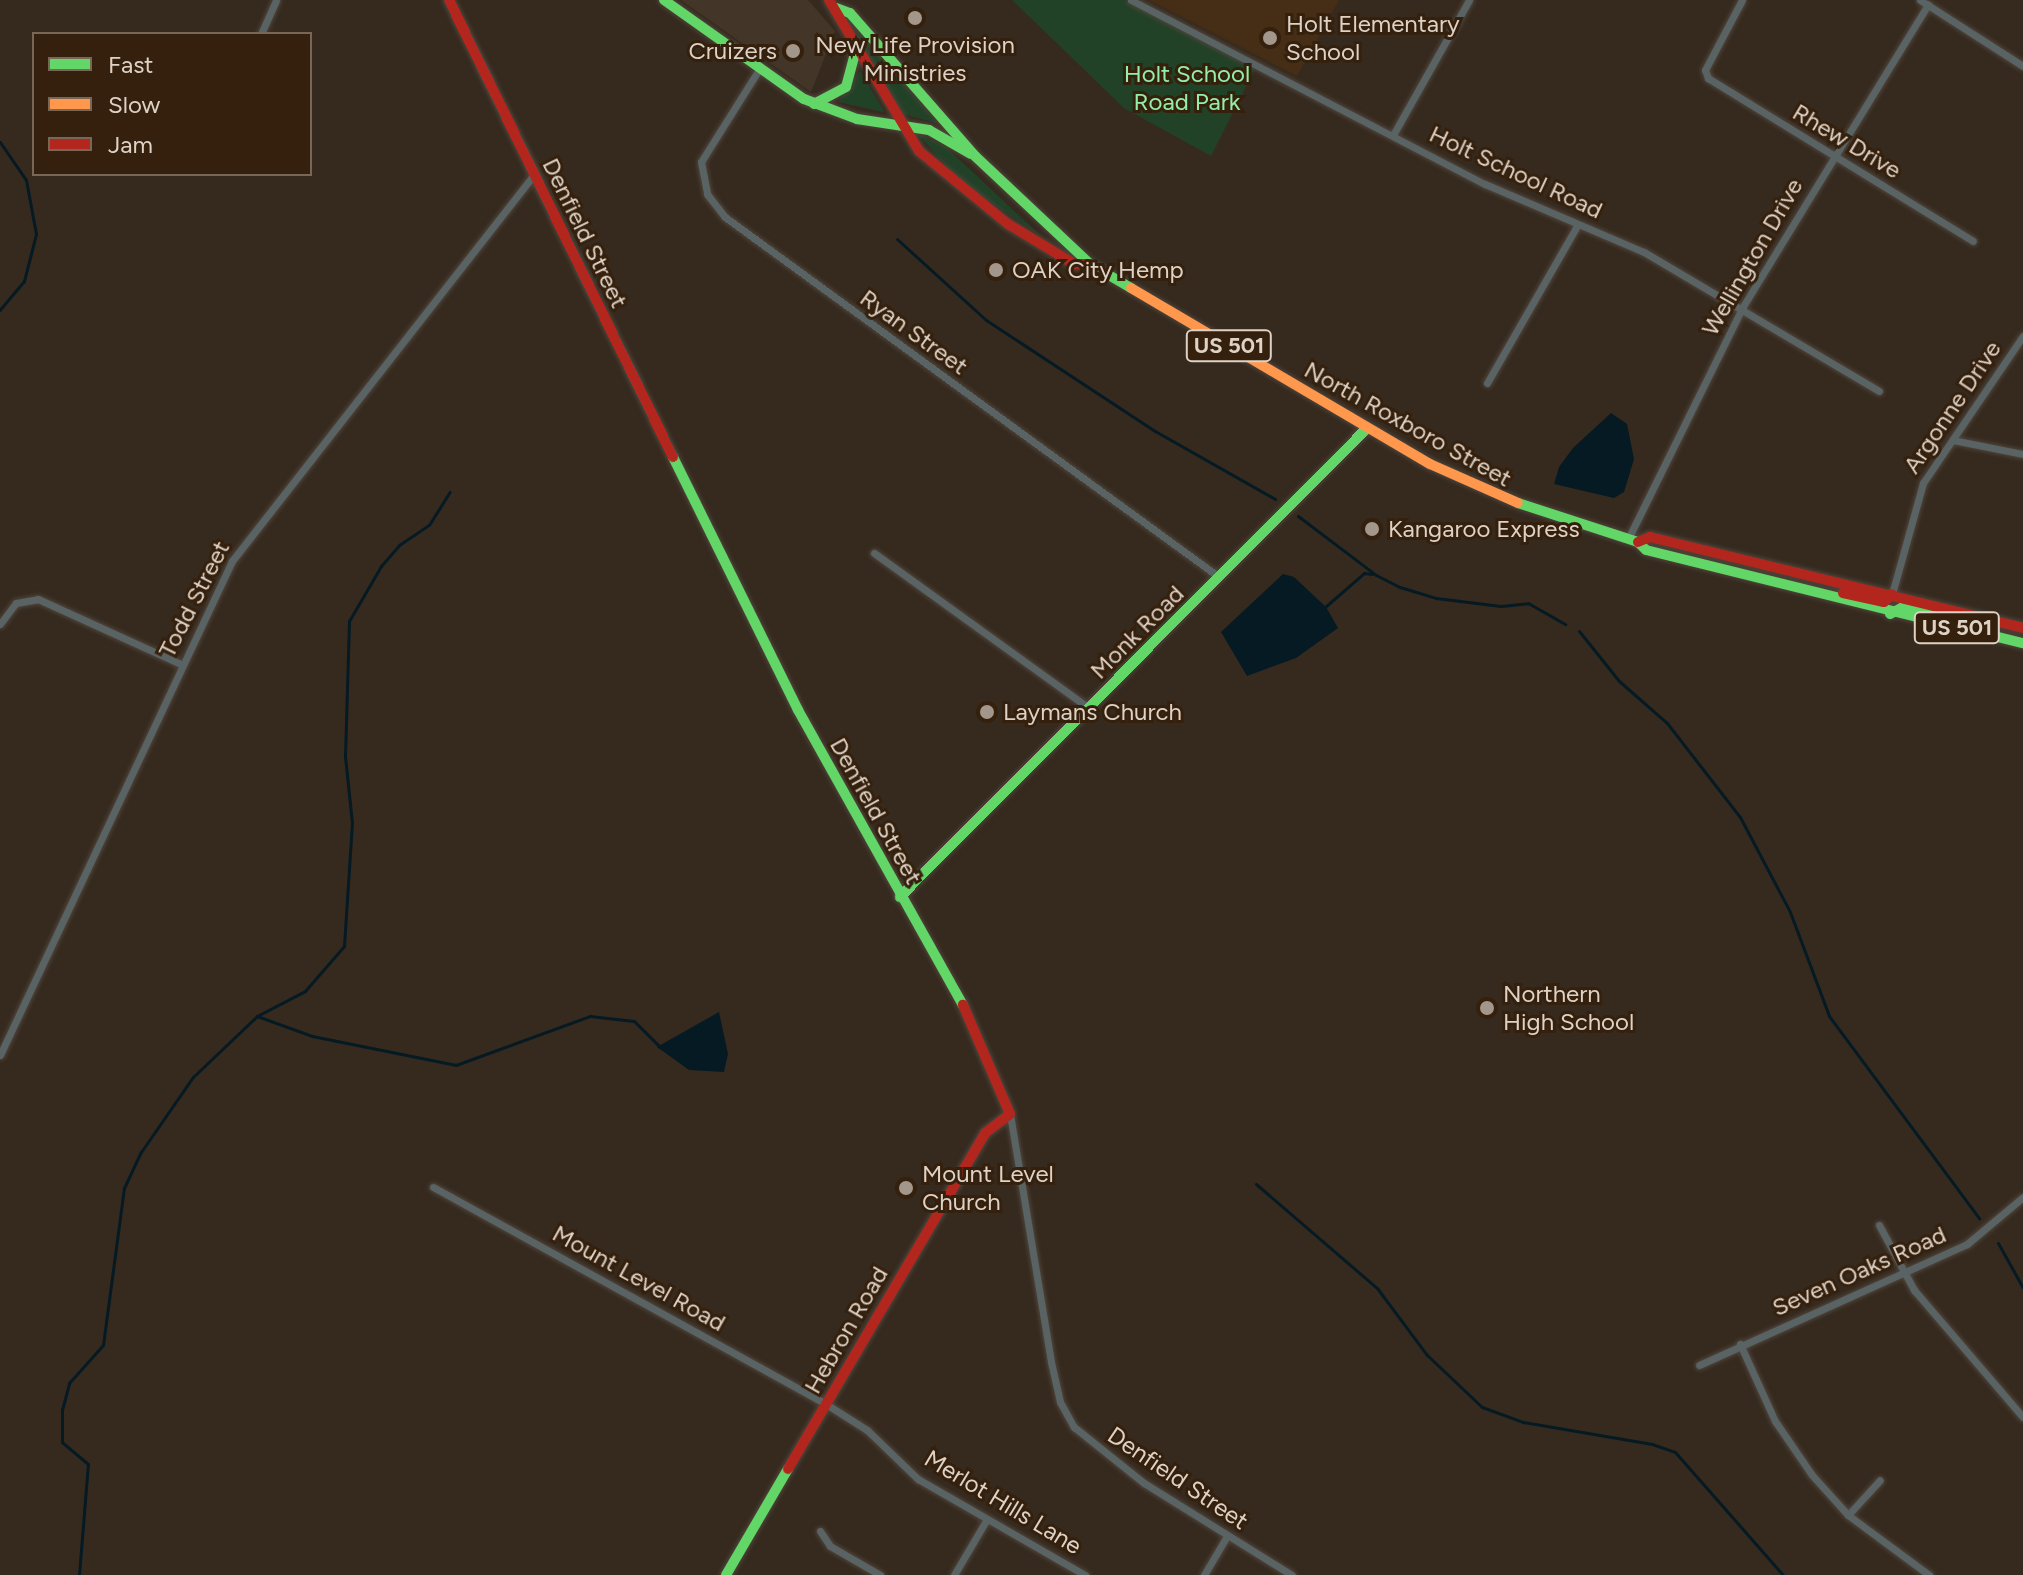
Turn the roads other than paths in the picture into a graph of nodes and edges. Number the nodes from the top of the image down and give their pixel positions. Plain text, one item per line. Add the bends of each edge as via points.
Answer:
1 (276, 0) edge
2 (449, 0) edge
3 (664, 0) edge
4 (1131, 0) edge
5 (1469, 0) edge
6 (1742, 0) edge
7 (1924, 2) edge
8 (833, 4) edge
9 (262, 32) edge
10 (856, 50) junction
11 (2023, 66) edge
12 (758, 71) junction
13 (814, 104) junction
14 (900, 125) junction
15 (1393, 135) junction
16 (975, 156) junction
17 (1834, 156) junction
18 (534, 174) junction
19 (1578, 224) junction
20 (1973, 241) dead end
21 (1090, 264) junction
22 (1742, 308) junction
23 (2023, 336) edge
24 (1487, 383) dead end
25 (1879, 391) dead end
26 (1367, 428) junction
27 (1953, 440) junction
28 (2023, 454) edge
29 (1633, 540) junction
30 (874, 553) dead end
31 (1219, 577) junction
32 (1808, 591) junction
33 (1892, 594) junction
34 (1890, 614) junction
35 (1972, 617) junction
36 (0, 624) edge
37 (2023, 628) edge
38 (2023, 643) edge
39 (183, 665) junction
40 (1089, 708) junction
41 (900, 897) junction
42 (0, 1055) edge
43 (1010, 1114) junction
44 (433, 1187) dead end
45 (2023, 1197) edge
46 (1879, 1225) dead end
47 (1902, 1274) junction
48 (1740, 1344) junction
49 (1699, 1365) dead end
50 (826, 1404) junction
51 (2023, 1417) edge
52 (1880, 1480) dead end
53 (1848, 1515) junction
54 (987, 1519) junction
55 (820, 1531) dead end
56 (1227, 1536) junction
57 (726, 1575) edge
58 (880, 1575) edge
59 (954, 1575) edge
60 (1085, 1575) edge
61 (1204, 1575) edge
62 (1292, 1575) edge
63 (1929, 1575) edge

1 - 9 street
2 - 18 main road, Denfield Street
3 - 12 main road, North Roxboro Street
4 - 15 street, Holt School Road
5 - 15 street
6 - 17 street, Rhew Drive via 1705,70 1715,84
7 - 11 street
7 - 17 street, Wellington Drive
8 - 10 main road, US 501
8 - 16 main road, US 501 via 850,13
10 - 13 main road via 846,87
10 - 14 main road, US 501
12 - 13 main road, North Roxboro Street
12 - 31 street, Ryan Street via 701,162 707,194 725,217
13 - 14 main road, North Roxboro Street via 857,119
14 - 16 main road, North Roxboro Street via 929,130
14 - 21 main road, North Roxboro Street / US 501 via 919,151 972,199 1074,264
15 - 19 street, Holt School Road via 1485,184
16 - 21 main road, North Roxboro Street / US 501
17 - 20 street, Rhew Drive
17 - 22 street, Wellington Drive
18 - 39 street, Todd Street via 232,561
18 - 41 main road, Denfield Street via 775,665
19 - 22 street, Holt School Road via 1644,252
19 - 24 street
21 - 26 main road, North Roxboro Street / US 501
22 - 25 street, Holt School Road
22 - 29 street, Wellington Drive
23 - 27 street, Argonne Drive
26 - 29 main road, North Roxboro Street / US 501 via 1489,494
26 - 31 main road, Monk Road
27 - 28 street
27 - 33 street, Argonne Drive via 1916,499
29 - 32 main road, North Roxboro Street / US 501 via 1646,550
29 - 33 main road, North Roxboro Street / US 501 via 1650,537
30 - 40 street
31 - 40 main road, Monk Road
32 - 33 main road via 1816,586 1884,602
32 - 34 main road, North Roxboro Street / US 501
33 - 35 main road, North Roxboro Street / US 501
34 - 35 main road via 1903,607 1954,619
34 - 38 main road, North Roxboro Street / US 501
35 - 37 main road, North Roxboro Street / US 501
36 - 39 street via 23,599 48,602
39 - 42 street, Todd Street
40 - 41 main road, Monk Road
41 - 43 main road, Denfield Street via 989,1054
43 - 50 main road, Hebron Road via 985,1133
43 - 56 street, Denfield Street via 1051,1362 1067,1415 1108,1459
44 - 50 street, Mount Level Road
45 - 47 street, Seven Oaks Road via 1967,1244
46 - 47 street
47 - 48 street, Seven Oaks Road
47 - 51 street via 1988,1382
48 - 49 street, Seven Oaks Road
48 - 53 street via 1784,1439
50 - 54 street, Merlot Hills Lane via 867,1430 918,1479
50 - 57 main road, Hebron Road
52 - 53 street
53 - 63 street
54 - 59 street
54 - 60 street, Merlot Hills Lane
55 - 58 street via 830,1546
56 - 61 street
56 - 62 street, Denfield Street

